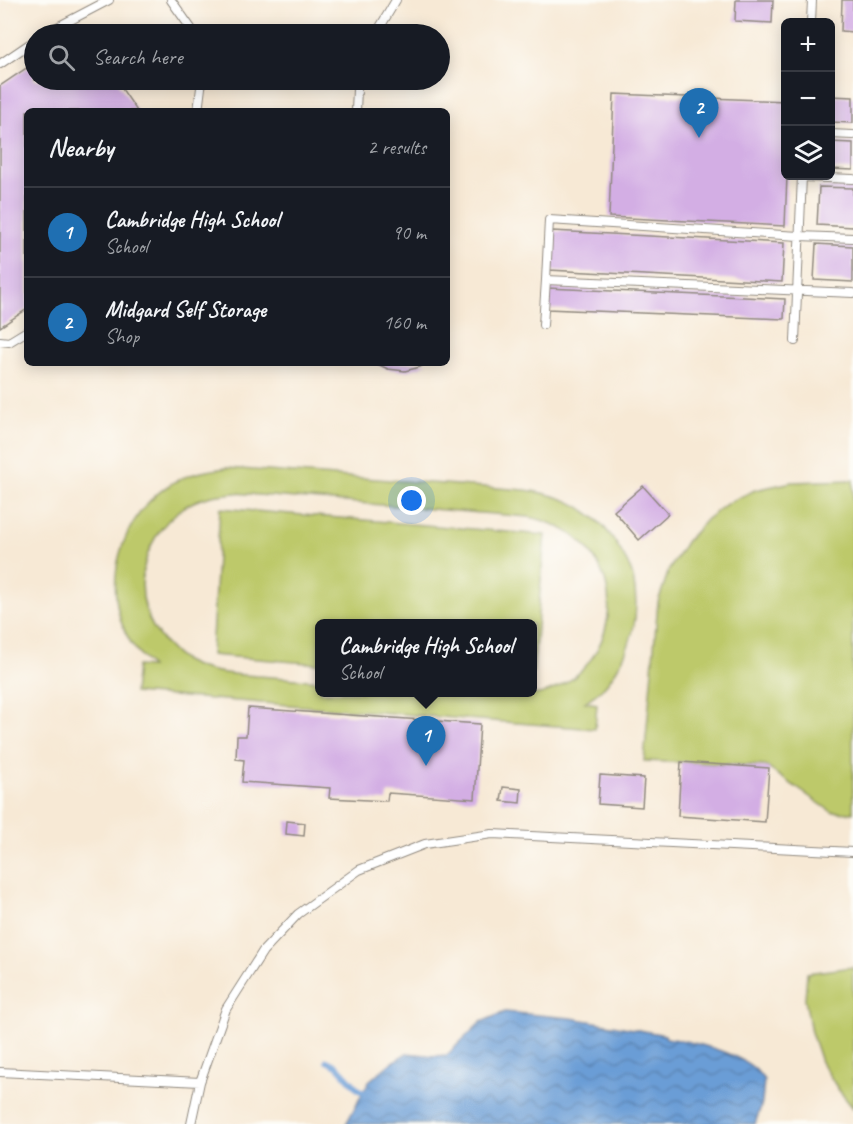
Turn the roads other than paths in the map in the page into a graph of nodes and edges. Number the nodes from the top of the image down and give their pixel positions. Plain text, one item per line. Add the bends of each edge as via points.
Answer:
1 (109, 0) edge
2 (171, 0) edge
3 (396, 0) edge
4 (812, 0) edge
5 (811, 18) edge
6 (63, 24) edge
7 (188, 24) edge
8 (382, 24) edge
9 (24, 48) edge
10 (0, 64) edge
11 (201, 90) edge
12 (357, 90) edge
13 (198, 108) edge
14 (356, 108) edge
15 (835, 134) edge
16 (853, 135) edge
17 (835, 178) edge
18 (853, 179) edge
19 (802, 180) edge
20 (798, 236) junction
21 (853, 238) edge
22 (546, 280) junction
23 (797, 290) junction
24 (853, 293) edge
25 (543, 325) dead end
26 (24, 332) edge
27 (0, 341) edge
28 (795, 341) dead end
29 (853, 852) edge
30 (0, 1072) edge
31 (200, 1082) junction
32 (191, 1124) edge

1 - 6 lane
2 - 7 lane
3 - 8 lane
4 - 5 lane
9 - 10 lane
11 - 13 lane
12 - 14 lane
15 - 16 lane
17 - 18 lane
19 - 20 lane
20 - 21 lane
20 - 22 lane via 549,220
20 - 23 lane
22 - 23 lane
22 - 25 lane
23 - 24 lane
23 - 28 lane
26 - 27 lane via 9,342
29 - 31 lane via 492,834 425,844 359,870 298,914 263,951 226,1009
30 - 31 lane
31 - 32 lane

